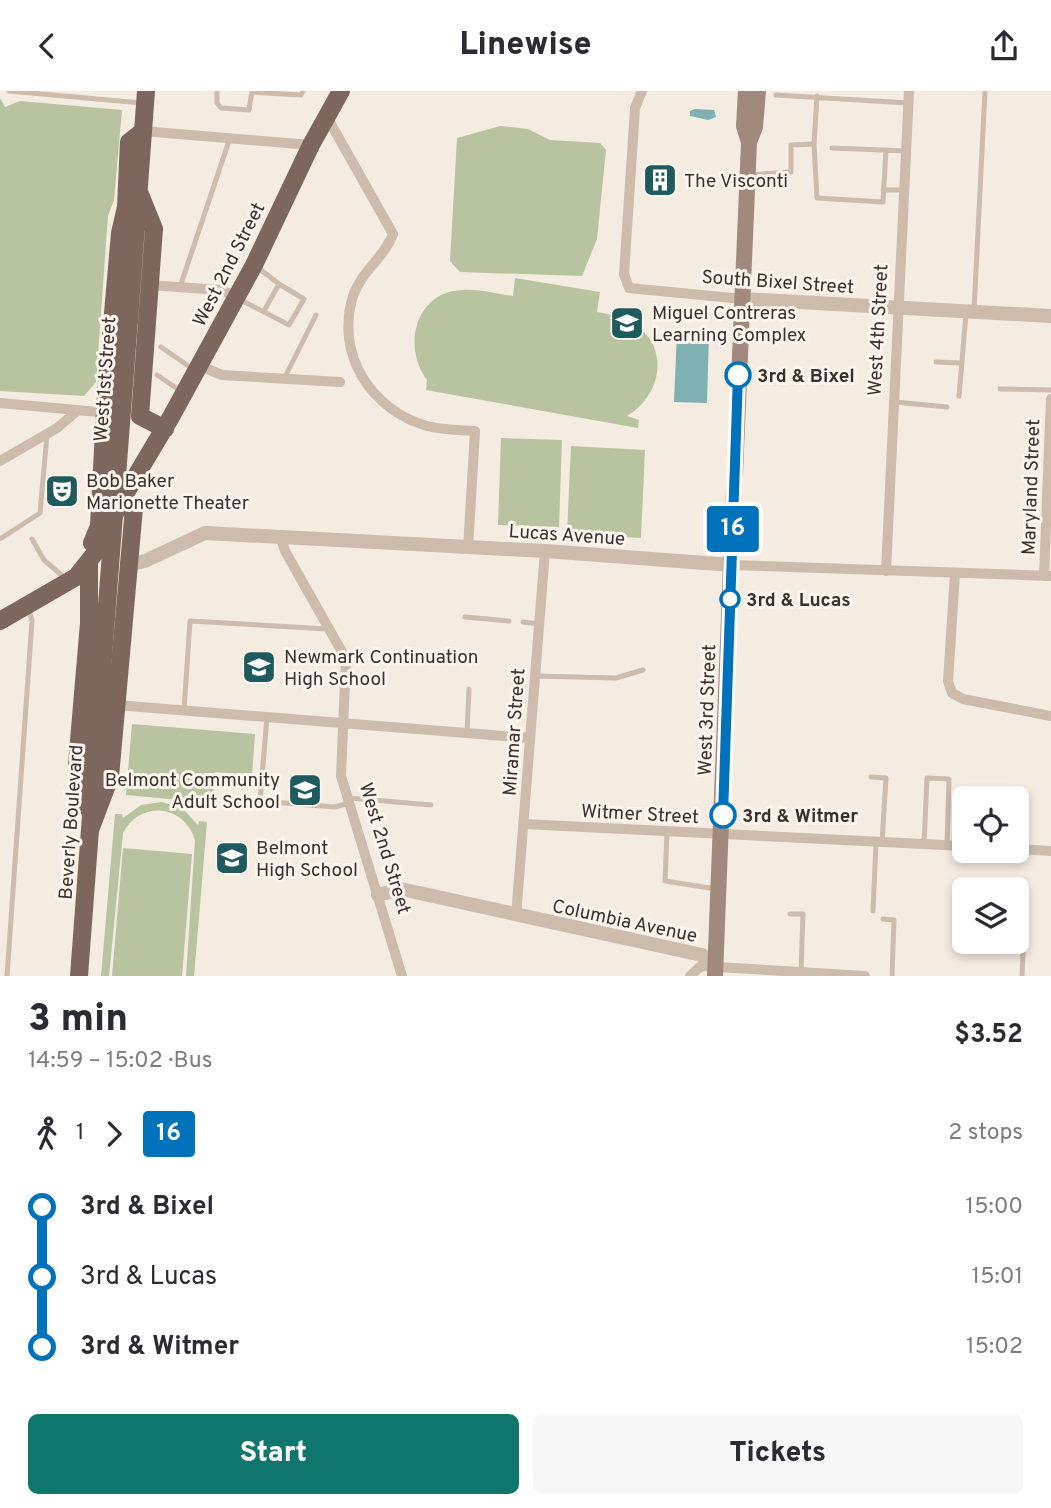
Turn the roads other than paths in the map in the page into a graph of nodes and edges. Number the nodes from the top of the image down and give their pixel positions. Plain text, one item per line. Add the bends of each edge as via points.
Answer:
1 (9, 91) edge
2 (217, 91) edge
3 (252, 91) edge
4 (303, 91) edge
5 (341, 91) edge
6 (642, 91) edge
7 (746, 91) edge
8 (758, 91) edge
9 (985, 91) edge
10 (776, 95) dead end
11 (817, 96) junction
12 (145, 97) edge
13 (909, 97) edge
14 (327, 117) junction
15 (143, 131) junction
16 (230, 138) junction
17 (749, 142) junction
18 (814, 144) junction
19 (311, 145) junction
20 (832, 148) dead end
21 (886, 150) junction
22 (906, 151) junction
23 (747, 175) junction
24 (883, 190) junction
25 (905, 190) junction
26 (139, 192) junction
27 (254, 265) junction
28 (149, 285) junction
29 (279, 285) junction
30 (180, 287) junction
31 (237, 297) junction
32 (743, 299) junction
33 (900, 308) junction
34 (264, 311) junction
35 (970, 311) junction
36 (316, 315) dead end
37 (1051, 316) edge
38 (161, 347) dead end
39 (936, 362) dead end
40 (961, 363) junction
41 (198, 368) junction
42 (157, 375) dead end
43 (284, 379) junction
44 (340, 382) dead end
45 (1000, 389) dead end
46 (1051, 390) edge
47 (184, 394) junction
48 (959, 396) dead end
49 (1051, 399) edge
50 (895, 402) junction
51 (0, 403) edge
52 (947, 407) dead end
53 (76, 412) junction
54 (105, 412) junction
55 (141, 416) junction
56 (164, 429) junction
57 (47, 434) junction
58 (1050, 449) edge
59 (149, 455) junction
60 (0, 461) edge
61 (134, 508) junction
62 (111, 536) junction
63 (282, 538) junction
64 (0, 539) edge
65 (32, 539) dead end
66 (468, 548) junction
67 (545, 551) junction
68 (127, 565) junction
69 (732, 565) junction
70 (84, 571) junction
71 (886, 571) junction
72 (955, 573) junction
73 (1048, 576) edge
74 (27, 605) junction
75 (465, 617) dead end
76 (0, 621) edge
77 (509, 621) dead end
78 (523, 622) dead end
79 (539, 624) junction
80 (331, 629) junction
81 (102, 670) joint
82 (643, 670) dead end
83 (535, 676) junction
84 (469, 689) dead end
85 (116, 705) junction
86 (184, 710) junction
87 (267, 716) junction
88 (1051, 716) edge
89 (342, 722) junction
90 (467, 732) junction
91 (530, 738) junction
92 (871, 777) dead end
93 (349, 801) junction
94 (431, 805) dead end
95 (524, 824) junction
96 (90, 830) junction
97 (667, 832) junction
98 (722, 836) junction
99 (879, 843) junction
100 (924, 844) junction
101 (947, 845) junction
102 (952, 845) edge
103 (1029, 850) edge
104 (1051, 851) edge
105 (720, 889) junction
106 (378, 895) junction
107 (873, 911) dead end
108 (790, 914) dead end
109 (516, 916) junction
110 (883, 919) dead end
111 (1023, 954) edge
112 (715, 972) edge
113 (801, 972) junction
114 (813, 974) edge
115 (7, 976) edge
116 (79, 976) edge
117 (402, 976) edge
118 (690, 976) edge
119 (865, 976) edge
120 (892, 976) edge
121 (1022, 976) edge

1 - 12 lane
2 - 3 lane via 221,108 249,110
3 - 4 lane via 301,95
5 - 14 main road, West 2nd Street
6 - 32 street, South Bixel Street via 633,135 624,274 629,288
7 - 17 main road, West 3rd Street via 744,126
8 - 17 main road
9 - 35 lane
10 - 11 lane
11 - 13 lane
11 - 18 lane
12 - 15 main road, West 1st Street
13 - 22 street, West 4th Street
14 - 19 main road, West 2nd Street
14 - 66 street via 393,234 366,269 352,298 350,339 359,372 382,403 403,415 427,426 475,431
15 - 16 street
15 - 26 main road, West 1st Street
15 - 54 main road via 129,142
16 - 19 street
16 - 30 lane
17 - 23 main road, West 3rd Street
18 - 23 lane via 791,145 791,172
18 - 24 lane via 817,198 883,202
19 - 27 main road, West 2nd Street
20 - 21 lane
21 - 22 lane
21 - 24 lane
22 - 25 street, West 4th Street
23 - 32 main road, West 3rd Street
24 - 25 lane
25 - 33 street, West 4th Street
26 - 28 main road via 154,229
26 - 81 main road, West 1st Street, bridge
27 - 29 lane
27 - 31 main road, West 2nd Street
28 - 30 street
28 - 55 main road
29 - 34 lane
29 - 34 lane via 304,299 289,324
30 - 31 street via 220,290
31 - 34 lane
31 - 41 main road, West 2nd Street
32 - 33 street, South Bixel Street
32 - 69 main road, West 3rd Street
33 - 35 street, South Bixel Street
33 - 50 street, West 4th Street
35 - 37 street, South Bixel Street
35 - 40 lane
36 - 43 lane
38 - 41 lane
39 - 40 lane
40 - 48 lane
41 - 43 street via 222,375
41 - 47 main road, West 2nd Street
42 - 47 lane
43 - 44 street
45 - 46 lane
47 - 56 main road, West 2nd Street
49 - 58 street, Maryland Street
50 - 52 lane
50 - 71 street, West 4th Street
51 - 53 street
53 - 54 street
53 - 57 street
54 - 55 street
54 - 70 main road via 99,526
55 - 56 main road
56 - 59 main road, West 2nd Street
57 - 60 street
57 - 64 lane via 40,513
58 - 73 street, Maryland Street
59 - 61 main road, West 2nd Street
59 - 62 main road, West 2nd Street via 121,501
61 - 62 main road, West 2nd Street
61 - 68 main road
62 - 70 main road
63 - 66 street, Lucas Avenue
63 - 68 street, Lucas Avenue via 200,534 163,554
63 - 80 street, West 2nd Street via 285,551
65 - 70 lane via 44,560
66 - 67 street, Lucas Avenue
67 - 69 street, Lucas Avenue
67 - 79 street, Miramar Street
68 - 70 street
68 - 70 street, Lucas Avenue via 120,570
68 - 85 main road
69 - 71 street, Lucas Avenue
69 - 98 main road, West 3rd Street
70 - 74 main road
70 - 96 main road via 89,623 77,764
71 - 72 street, Lucas Avenue
72 - 73 street, Lucas Avenue
72 - 88 street via 948,681 952,693
74 - 76 main road
74 - 115 lane via 32,621
75 - 77 lane
78 - 79 lane
79 - 83 street, Miramar Street
80 - 86 lane via 190,621
80 - 89 street, West 2nd Street via 346,659
81 - 96 main road, Beverly Boulevard
82 - 83 lane via 616,678
83 - 91 street, Miramar Street
84 - 90 lane
85 - 86 street
85 - 96 main road via 110,777
86 - 87 street
87 - 89 street
87 - 93 lane via 260,801 334,807
89 - 90 street
89 - 93 street, West 2nd Street via 341,776
90 - 91 street
91 - 95 street, Miramar Street
92 - 99 lane via 886,778
93 - 94 lane
93 - 106 street, West 2nd Street
95 - 97 street, Witmer Street
95 - 109 street, Miramar Street
96 - 116 main road, Beverly Boulevard
97 - 98 street, Witmer Street
97 - 105 lane via 665,881
98 - 99 street, Witmer Street
98 - 105 main road, West 3rd Street
99 - 100 street, Witmer Street
99 - 107 lane
100 - 101 street, Witmer Street
100 - 101 lane via 926,778 949,779
101 - 102 street, Witmer Street
103 - 104 street
105 - 112 main road, West 3rd Street
106 - 109 street, Columbia Avenue via 401,889
106 - 117 street, West 2nd Street
108 - 113 lane via 803,914
109 - 112 street, Columbia Avenue via 702,955
110 - 120 lane via 894,920
111 - 121 lane
112 - 113 street, Columbia Avenue
112 - 118 street via 701,966
113 - 114 street, Columbia Avenue
114 - 119 street, Columbia Avenue

